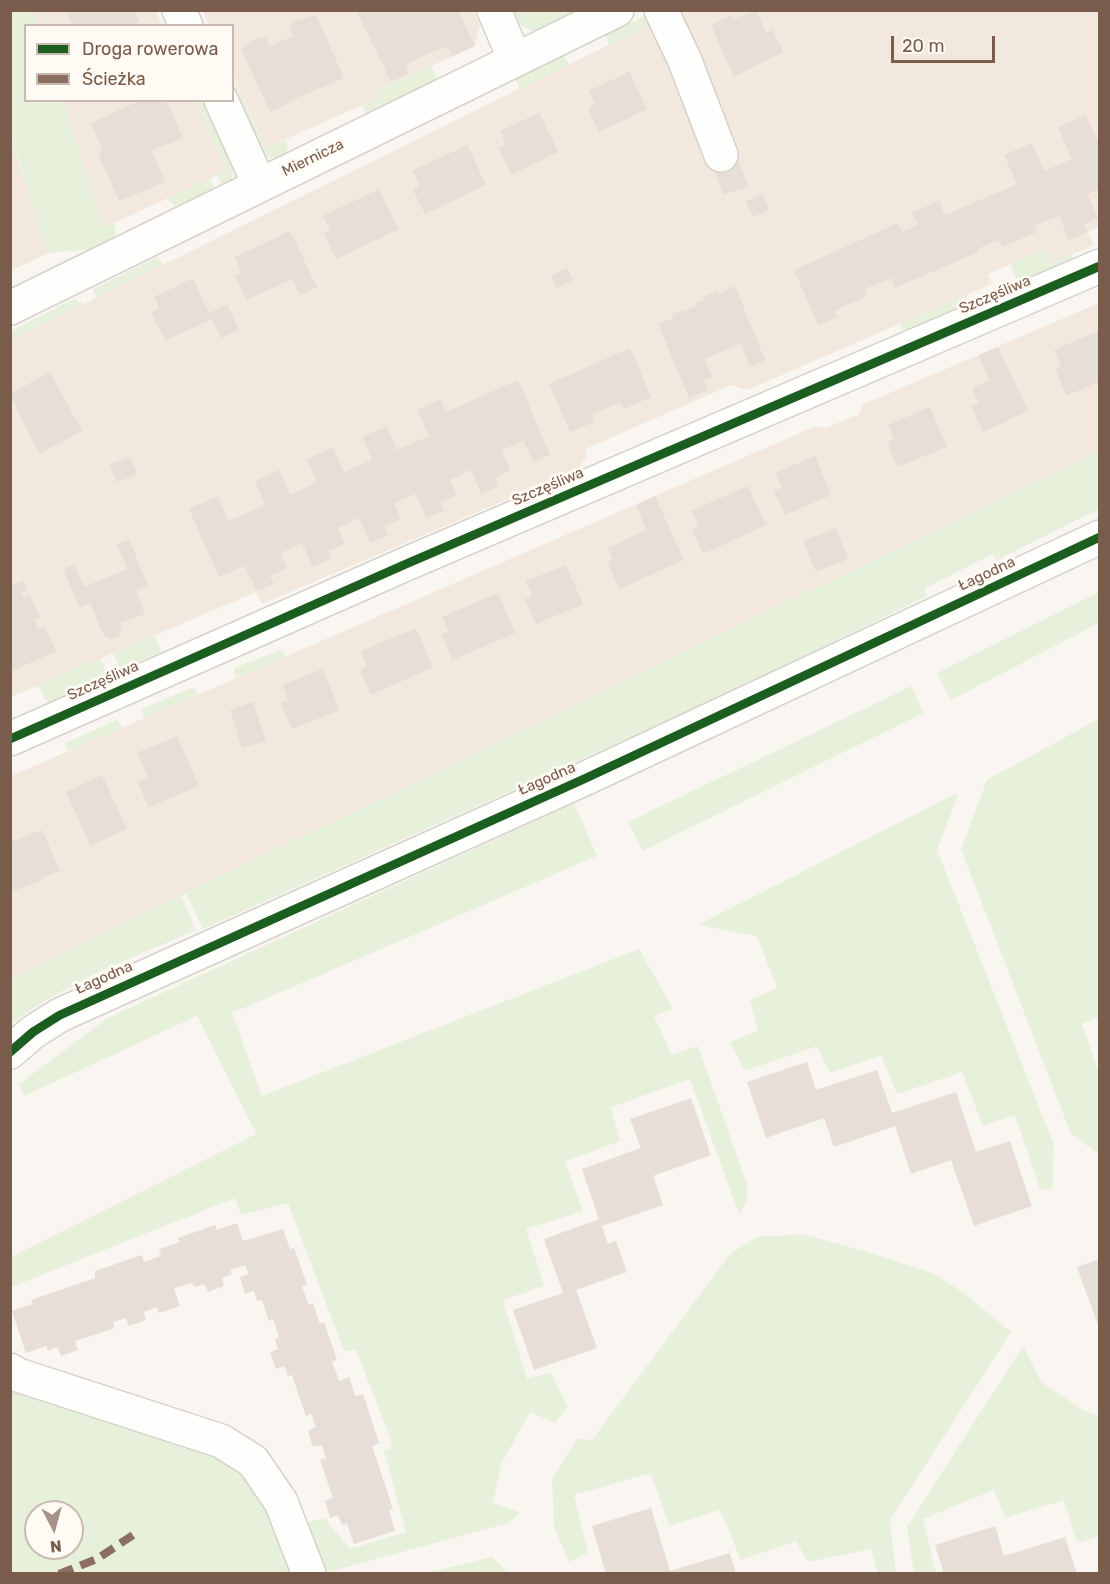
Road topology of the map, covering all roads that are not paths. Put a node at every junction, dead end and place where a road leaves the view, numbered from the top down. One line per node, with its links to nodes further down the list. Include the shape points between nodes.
1 (179, 10): 5 (street)
2 (494, 10): 6 (street)
3 (617, 10): 6 (street, Miernicza)
4 (661, 10): 8 (street)
5 (185, 24)
6 (515, 60): 9 (street, Miernicza)
7 (221, 102): 9 (street)
8 (721, 155)
9 (259, 184): 11 (street, Miernicza)
10 (1100, 266): 13 (street, Szczęśliwa)
11 (10, 308)
12 (1100, 537): 14 (street, Łagodna, via 584,779 60,1015)
13 (10, 739)
14 (10, 1052)
15 (10, 1370): 16 (street, via 221,1442 253,1461 281,1502)
16 (309, 1574)

